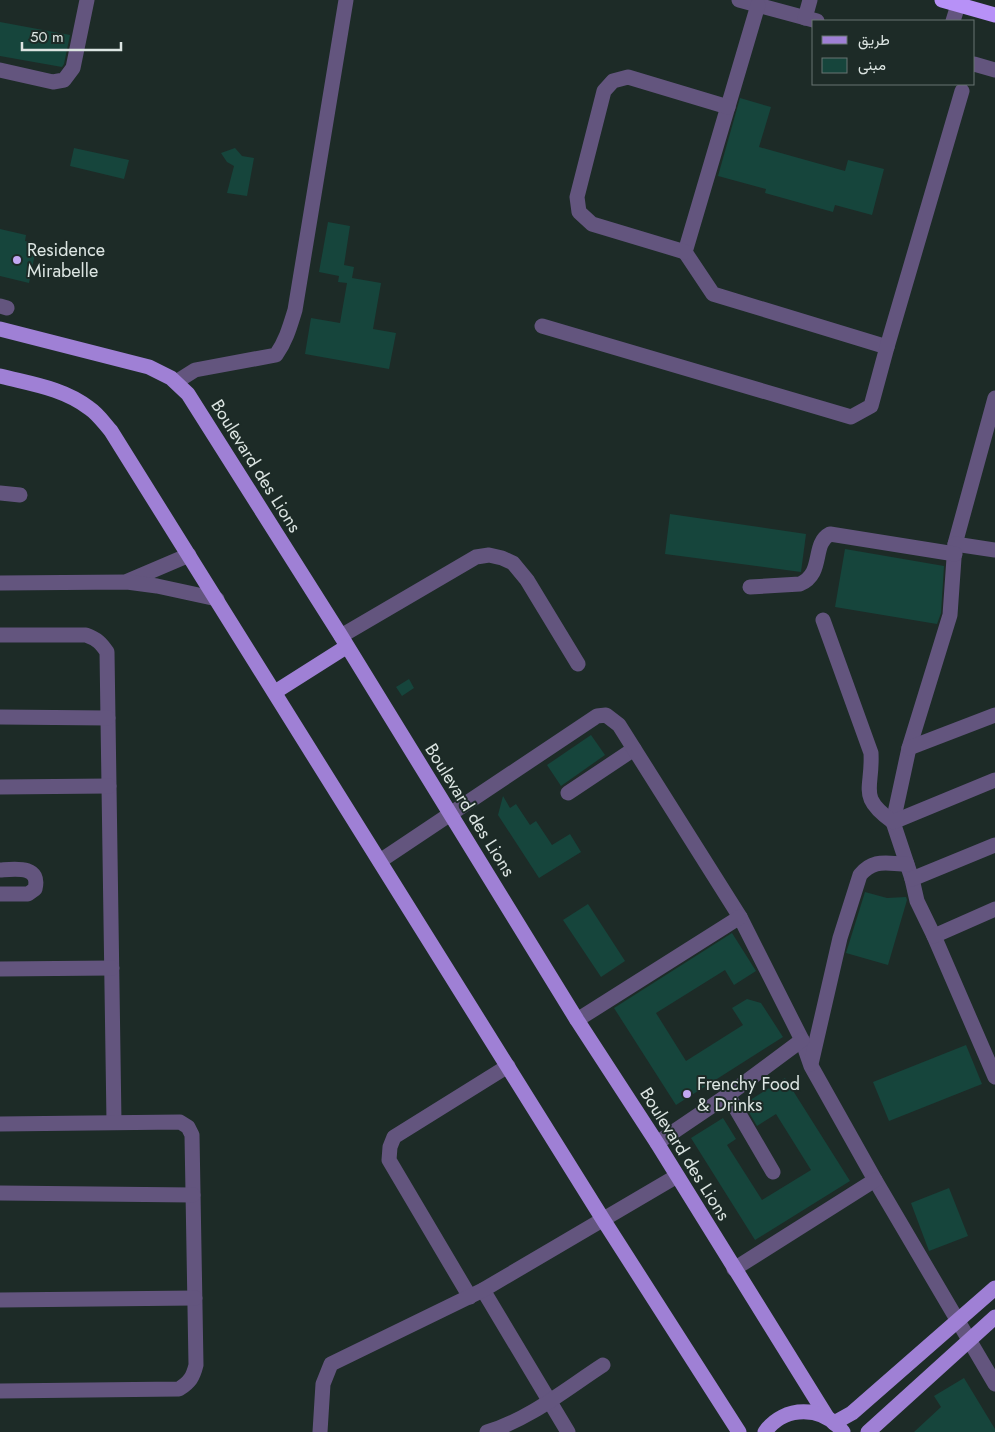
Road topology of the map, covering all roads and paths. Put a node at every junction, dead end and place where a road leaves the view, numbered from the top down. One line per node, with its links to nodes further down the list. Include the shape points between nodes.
1 (87, 0): 12 (street, via 73,68 64,80 53,82)
2 (346, 0): 21 (street, via 295,310 283,344 276,355 195,370)
3 (739, 0): 7 (street)
4 (810, 0): 9 (street)
5 (942, 0): 6 (highway)
6 (958, 4): 8 (highway); 10 (street)
7 (758, 5): 9 (street); 15 (street)
8 (995, 15)
9 (811, 20)
10 (953, 20)
11 (975, 64): 13 (street)
12 (0, 70)
13 (995, 70)
14 (962, 91): 19 (street)
15 (728, 107): 16 (street); 16 (street, via 628,78 613,81 604,91 576,197 579,212 592,224)
16 (685, 252): 19 (street, via 713,294)
17 (542, 326): 19 (street, via 851,417 871,406)
18 (0, 329): 21 (main road, Boulevard des Lions, via 149,367)
19 (887, 347)
20 (0, 376): 27 (main road, via 58,391 91,408 111,431)
21 (176, 382): 34 (main road, Boulevard des Lions, via 188,394)
22 (995, 398): 25 (street)
23 (0, 493): 24 (street)
24 (20, 494)
25 (955, 549): 26 (street); 30 (street, via 830,534 822,542 813,574 807,581); 40 (street, via 950,615)
26 (995, 550)
27 (189, 554): 28 (street); 31 (main road)
28 (127, 582): 29 (street); 31 (street)
29 (0, 583)
30 (750, 587)
31 (217, 600): 36 (main road)
32 (823, 620): 47 (street, via 871,753 868,792 871,802)
33 (0, 635): 39 (street, via 86,635 95,638 107,652)
34 (343, 641): 35 (street, via 476,557 489,555 513,563 527,580); 36 (main road); 46 (main road, Boulevard des Lions)
35 (578, 664)
36 (275, 692): 49 (main road)
37 (995, 714): 40 (street)
38 (0, 717): 39 (street)
39 (108, 718): 43 (street)
40 (909, 748): 47 (street)
41 (634, 749): 45 (street); 46 (street, via 619,725 606,715 597,716); 55 (street)
42 (995, 780): 47 (street)
43 (109, 786): 44 (street); 57 (street)
44 (0, 787)
45 (568, 792)
46 (451, 814): 49 (street); 59 (main road, Boulevard des Lions)
47 (893, 822): 50 (street)
48 (995, 845): 52 (street)
49 (380, 861): 61 (main road)
50 (907, 864): 52 (street); 62 (street, via 873,864 860,875 840,938)
51 (0, 870): 53 (street, via 26,869 35,876 36,884 28,894)
52 (912, 879): 56 (street, via 917,901)
53 (0, 894)
54 (995, 909): 56 (street)
55 (740, 917): 59 (street); 60 (street)
56 (934, 936): 63 (street)
57 (112, 968): 58 (street); 65 (street)
58 (0, 969)
59 (578, 1020): 67 (main road, Boulevard des Lions)
60 (802, 1040): 62 (street); 64 (street)
61 (508, 1066): 73 (main road); 76 (street, via 394,1137 390,1147 389,1160)
62 (811, 1066): 70 (street)
63 (995, 1077)
64 (728, 1095): 67 (street); 68 (street)
65 (114, 1122): 66 (street); 72 (street, via 180,1122 188,1127 192,1135)
66 (0, 1124)
67 (657, 1143): 69 (main road, Boulevard des Lions)
68 (773, 1172)
69 (677, 1176): 73 (street); 74 (main road, Boulevard des Lions)
70 (875, 1180): 74 (street); 79 (street)
71 (0, 1193): 72 (street)
72 (193, 1195): 77 (street)
73 (604, 1220): 76 (street); 90 (main road)
74 (734, 1269): 86 (main road, Boulevard des Lions)
75 (995, 1288): 79 (main road)
76 (476, 1294): 85 (street); 87 (street, via 331,1364 323,1384)
77 (195, 1298): 78 (street); 84 (street, via 196,1365 188,1383 179,1388)
78 (0, 1300)
79 (957, 1320): 81 (street); 86 (main road, via 852,1414)
80 (993, 1321): 81 (main road)
81 (969, 1340): 83 (street); 92 (main road)
82 (602, 1365): 85 (street)
83 (995, 1384)
84 (0, 1391)
85 (549, 1400): 88 (street, via 507,1426); 89 (street)
86 (835, 1424): 91 (main road, via 810,1411 792,1412 775,1421)
87 (320, 1432)
88 (487, 1432)
89 (568, 1432)
90 (738, 1432)
91 (765, 1432)
92 (868, 1432)

